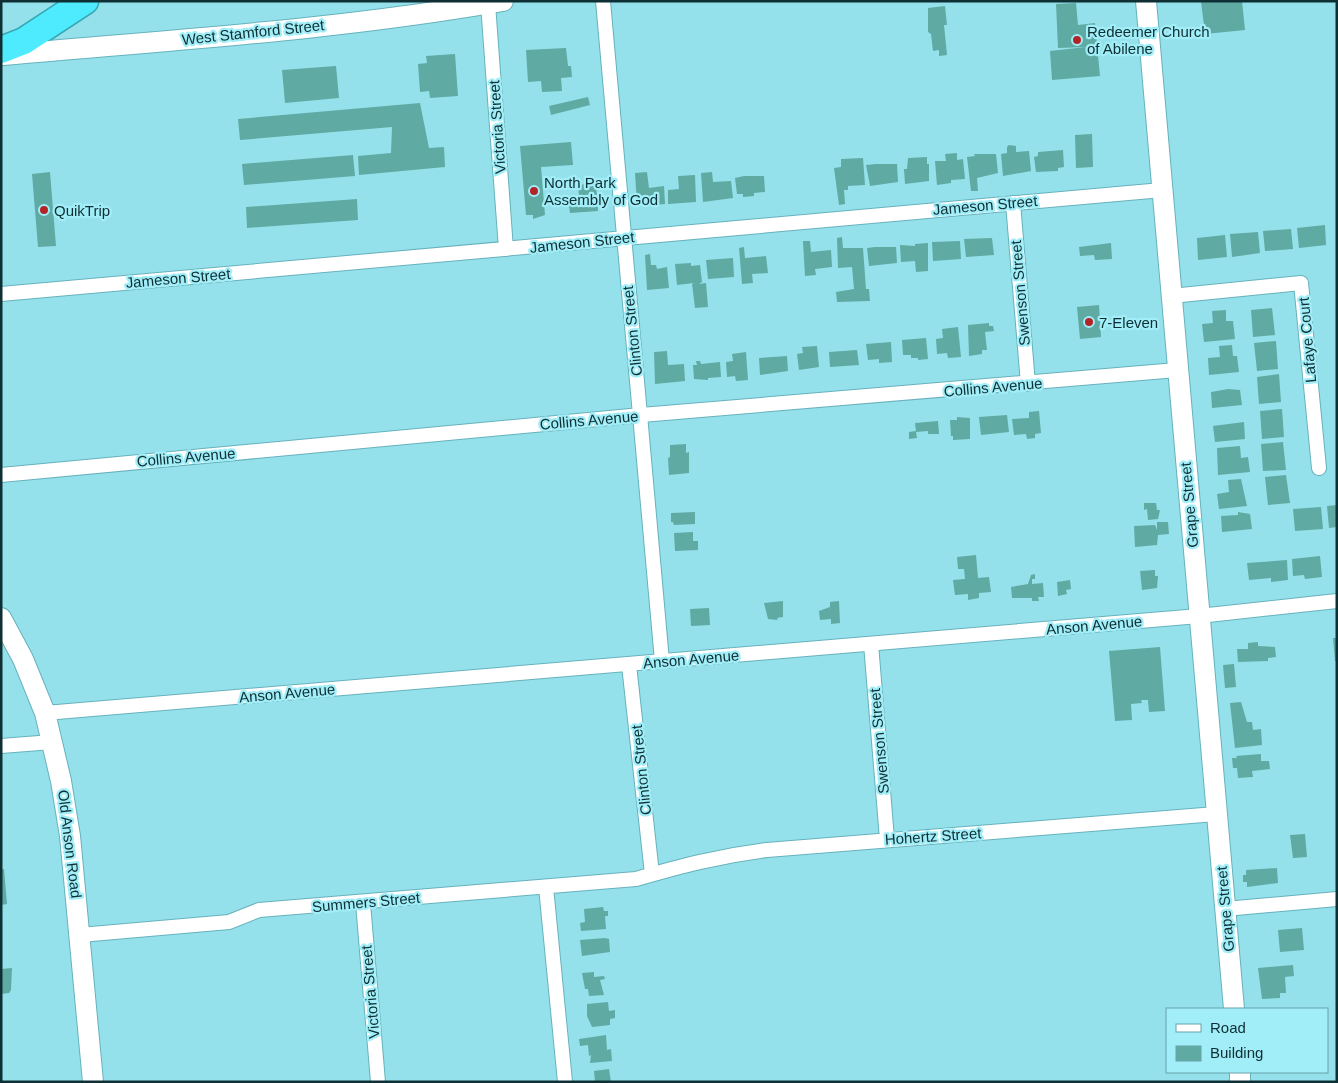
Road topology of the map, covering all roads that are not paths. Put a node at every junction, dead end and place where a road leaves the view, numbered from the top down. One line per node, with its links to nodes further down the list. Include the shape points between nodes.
1 (86, 1): 5 (highway, via 24,41)
2 (603, 1): 9 (street, Clinton Street)
3 (1146, 1): 7 (street, Grape Street)
4 (496, 3): 6 (street, West Stamford Street, via 334,24); 10 (street, Victoria Street)
5 (1, 50)
6 (1, 56)
7 (1162, 190): 8 (street, Jameson Street); 12 (street, Grape Street)
8 (1013, 203): 9 (street, Jameson Street); 14 (street, Swenson Street)
9 (623, 237): 10 (street, Jameson Street); 15 (street, Clinton Street)
10 (506, 249): 11 (street, Jameson Street)
11 (1, 294)
12 (1171, 296): 13 (street, Grape Street); 16 (street, Lafaye Court, via 1301,283)
13 (1178, 370): 14 (street, Collins Avenue); 19 (street, Grape Street)
14 (1028, 384): 15 (street, Collins Avenue)
15 (640, 415): 17 (street, Collins Avenue); 22 (street, Clinton Street)
16 (1319, 468)
17 (1, 475)
18 (1337, 601): 19 (street, Anson Avenue)
19 (1198, 616): 21 (street, Anson Avenue); 27 (street, Grape Street)
20 (1, 618): 24 (street, Old Anson Road, via 23,659)
21 (871, 644): 22 (street, Anson Avenue); 28 (street, Swenson Street)
22 (662, 661): 23 (street, Anson Avenue)
23 (629, 665): 24 (street, Anson Avenue); 29 (street, Clinton Street)
24 (45, 714): 25 (street, Old Anson Road)
25 (52, 742): 26 (street); 34 (street, Old Anson Road, via 70,836)
26 (1, 746)
27 (1216, 814): 28 (street, Hohertz Street); 33 (street, Grape Street)
28 (887, 839): 29 (street, Hohertz Street, via 720,856)
29 (652, 874): 30 (street, Summers Street, via 636,879)
30 (546, 887): 32 (street, Summers Street); 38 (street)
31 (1337, 899): 33 (street)
32 (363, 903): 34 (street, Summers Street, via 259,910 229,922); 37 (street, Victoria Street)
33 (1225, 909): 35 (street, Grape Street)
34 (80, 935): 36 (street, Old Anson Road)
35 (1234, 1008)
36 (93, 1082)
37 (378, 1082)
38 (565, 1082)

